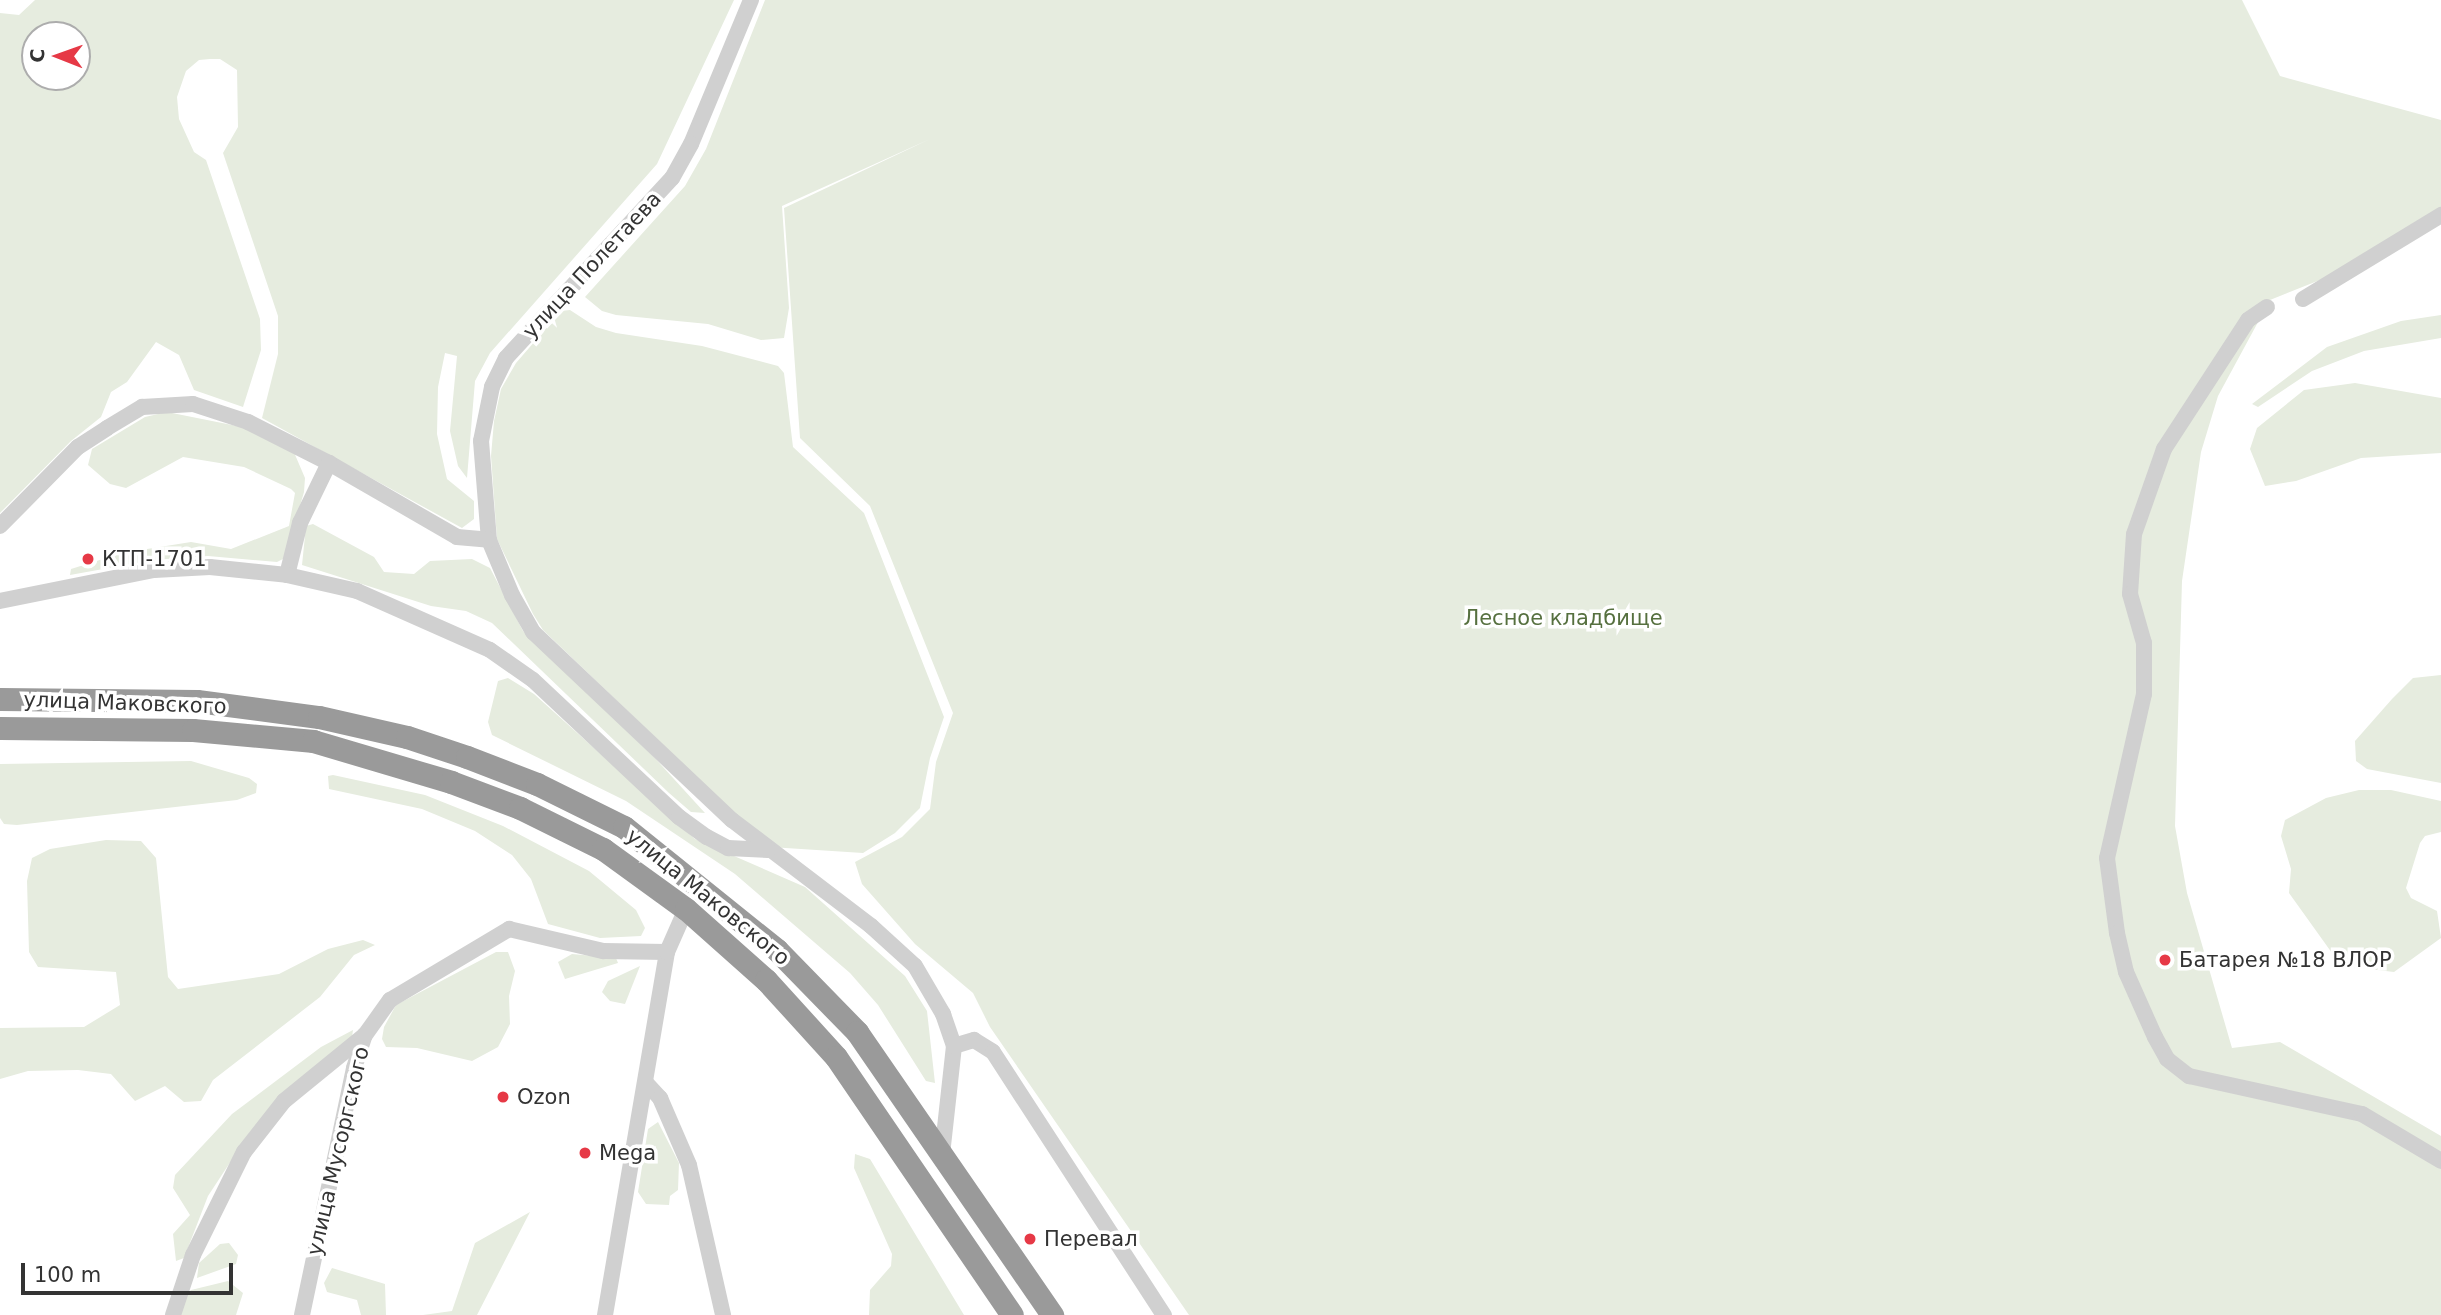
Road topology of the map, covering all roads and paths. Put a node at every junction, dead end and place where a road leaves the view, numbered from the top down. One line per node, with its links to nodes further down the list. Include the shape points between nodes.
1 (751, 0): 7 (street, улица Полетаева, via 691,144 672,178 506,358 492,387 481,441)
2 (2441, 215): 3 (street)
3 (2303, 299)
4 (2267, 307): 19 (street, via 2248,320 2164,449 2134,534 2130,594 2144,643 2144,694 2107,858 2117,933 2126,972 2155,1037 2167,1059 2189,1076 2362,1114)
5 (329, 463): 6 (street, via 248,422 193,404 142,407 78,447); 7 (street, via 457,537); 8 (street, via 300,523)
6 (0, 526)
7 (489, 540): 12 (street, улица Полетаева, via 533,632)
8 (287, 575): 9 (street, via 210,567 154,570); 12 (street, via 378,598 491,650 533,680 688,824 728,848)
9 (0, 601)
10 (0, 699): 18 (highway, улица Маковского, via 197,701 319,717 407,737 537,784 624,827 778,950 857,1032)
11 (0, 728): 13 (highway, улица Маковского, via 250,733 313,741 390,761 520,808 603,849)
12 (768, 850): 16 (street, улица Полетаева, via 871,926 915,966 943,1014)
13 (686, 909): 14 (street); 24 (highway, улица Маковского, via 766,980 836,1057)
14 (667, 952): 15 (street, улица Мусоргского, via 603,951 509,929 390,1000); 17 (street)
15 (365, 1035): 20 (street, via 284,1101 244,1152 193,1255); 21 (street, улица Мусоргского, via 329,1177)
16 (954, 1046): 18 (street); 26 (street, via 974,1040 993,1052)
17 (646, 1083): 22 (street); 23 (street, via 660,1098 689,1165)
18 (942, 1155): 25 (highway, улица Маковского)
19 (2441, 1161)
20 (173, 1315)
21 (302, 1315)
22 (605, 1315)
23 (723, 1315)
24 (1012, 1315)
25 (1052, 1315)
26 (1164, 1315)

